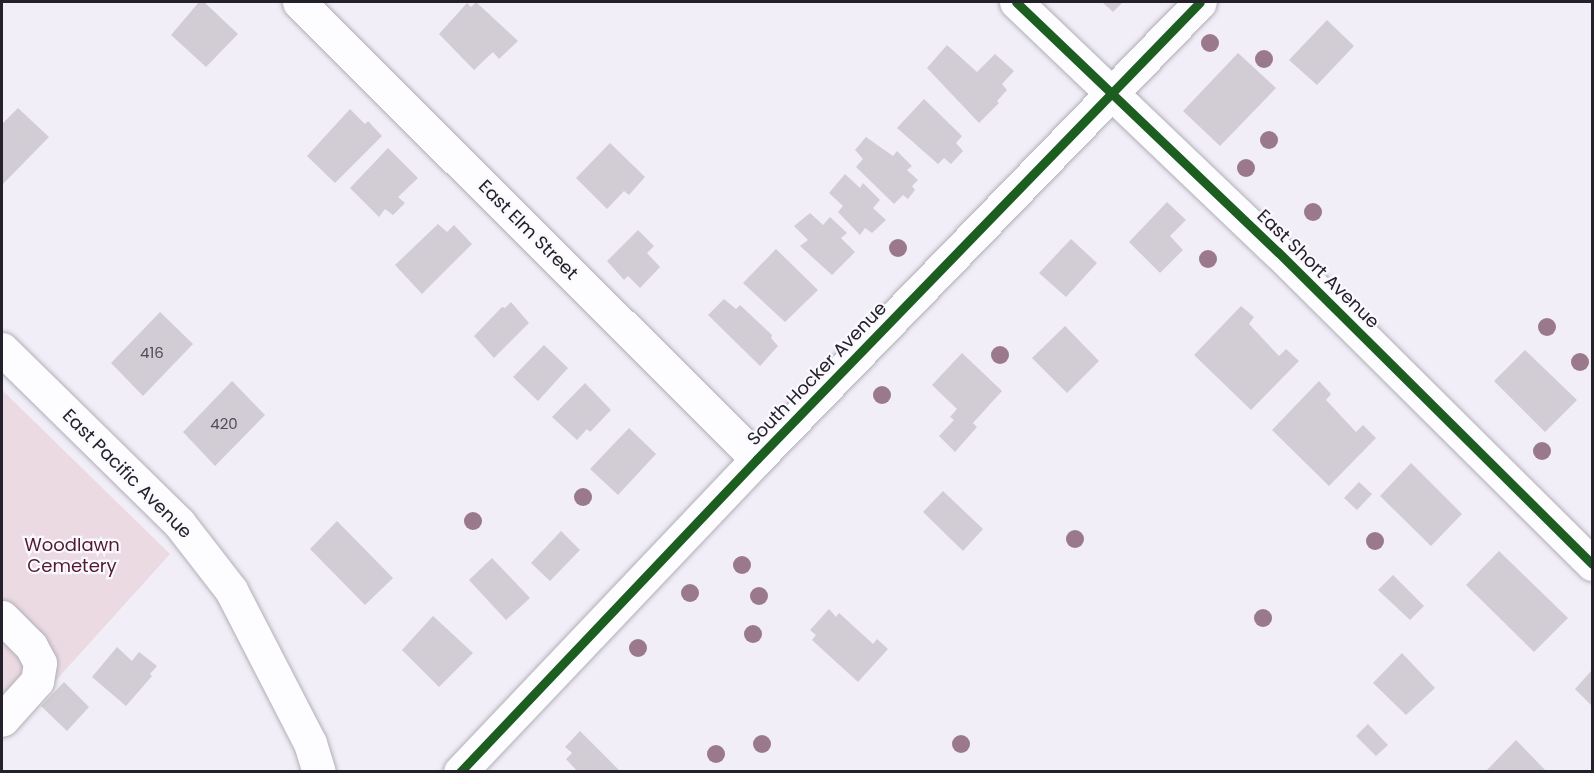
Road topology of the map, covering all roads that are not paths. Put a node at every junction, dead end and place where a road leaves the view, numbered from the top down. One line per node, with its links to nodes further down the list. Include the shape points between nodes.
1 (299, 2): 6 (street, East Elm Street)
2 (1016, 2): 4 (street, East Short Avenue)
3 (1200, 2): 4 (street, South Hocker Avenue)
4 (1111, 93): 6 (street, South Hocker Avenue); 7 (street, East Short Avenue)
5 (2, 349): 10 (street, East Pacific Avenue, via 179,523 231,590 310,742)
6 (757, 459): 11 (street, South Hocker Avenue)
7 (1593, 564)
8 (2, 617): 9 (street, via 31,646 40,663 37,681)
9 (4, 717)
10 (319, 771)
11 (460, 771)

